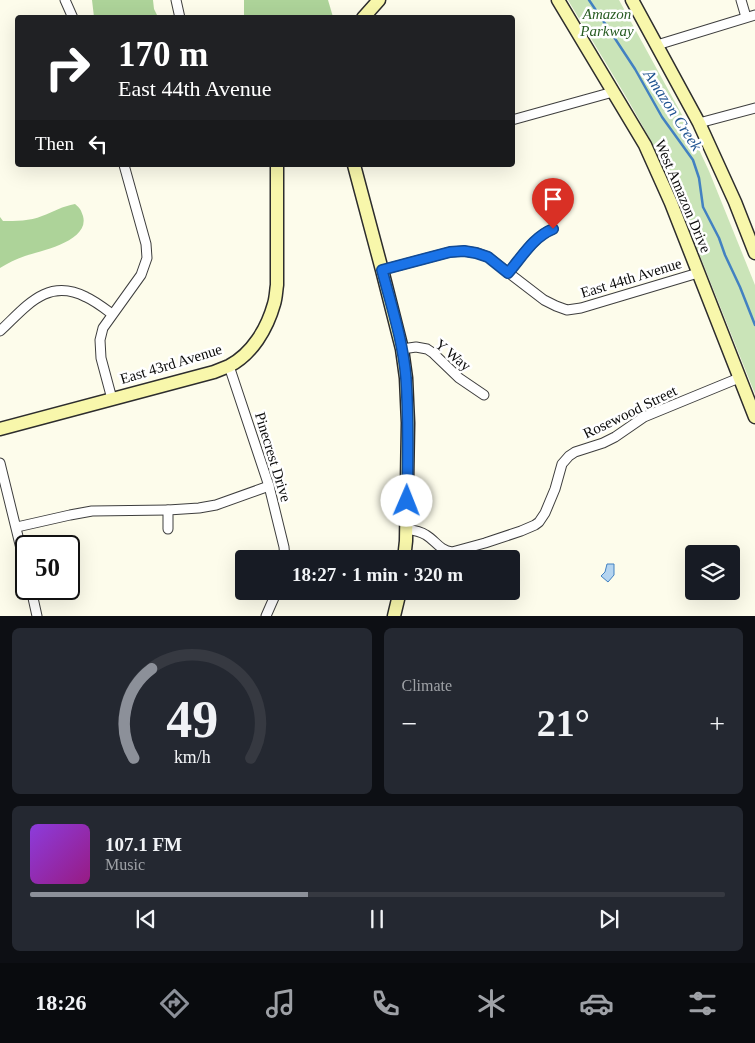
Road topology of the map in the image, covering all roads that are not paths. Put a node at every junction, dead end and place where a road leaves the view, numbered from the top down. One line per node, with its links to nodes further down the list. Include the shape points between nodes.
1 (66, 0): 7 (street)
2 (176, 0): 8 (street)
3 (379, 0): 9 (street)
4 (558, 0): 12 (street, West Amazon Drive)
5 (632, 0): 11 (street)
6 (741, 0): 10 (street)
7 (72, 15)
8 (179, 15)
9 (366, 15)
10 (751, 16): 11 (street)
11 (657, 45): 15 (street)
12 (613, 92): 14 (street); 23 (street, West Amazon Drive, via 645,145)
13 (755, 108): 15 (street)
14 (515, 119)
15 (699, 123): 20 (street)
16 (125, 167): 24 (street, via 147,258 141,275)
17 (277, 167): 27 (street, East 43rd Avenue, via 275,302 259,339)
18 (355, 167): 21 (street)
19 (553, 229): 22 (street, via 537,238)
20 (755, 253)
21 (382, 270): 22 (street, East 44th Avenue, via 464,251 488,257); 26 (street)
22 (508, 273): 23 (street, East 44th Avenue, via 544,300 567,310)
23 (698, 273): 28 (street, West Amazon Drive)
24 (112, 314): 25 (street, via 77,293 53,291 34,300); 30 (street, via 100,340 101,358)
25 (0, 331)
26 (402, 349): 29 (street, Y Way, via 427,349); 37 (street, via 408,423)
27 (229, 366): 30 (street, East 43rd Avenue); 34 (street, Pinecrest Drive)
28 (739, 378): 31 (street, West Amazon Drive); 37 (street, Rosewood Street, via 644,417 610,440 569,456 562,464 543,518 529,528 452,552 442,549 425,534)
29 (484, 395)
30 (112, 399): 32 (street, East 43rd Avenue)
31 (755, 418)
32 (0, 429)
33 (0, 463): 36 (street)
34 (269, 486): 35 (street, via 216,504); 40 (street, Pinecrest Drive)
35 (168, 510): 36 (street, via 92,511); 38 (street)
36 (17, 527): 39 (street)
37 (406, 529): 41 (street)
38 (168, 530)
39 (19, 535)
40 (284, 550)
41 (405, 550)
42 (33, 600): 45 (street)
43 (273, 600): 46 (street)
44 (398, 600): 47 (street)
45 (37, 616)
46 (266, 616)
47 (394, 616)

